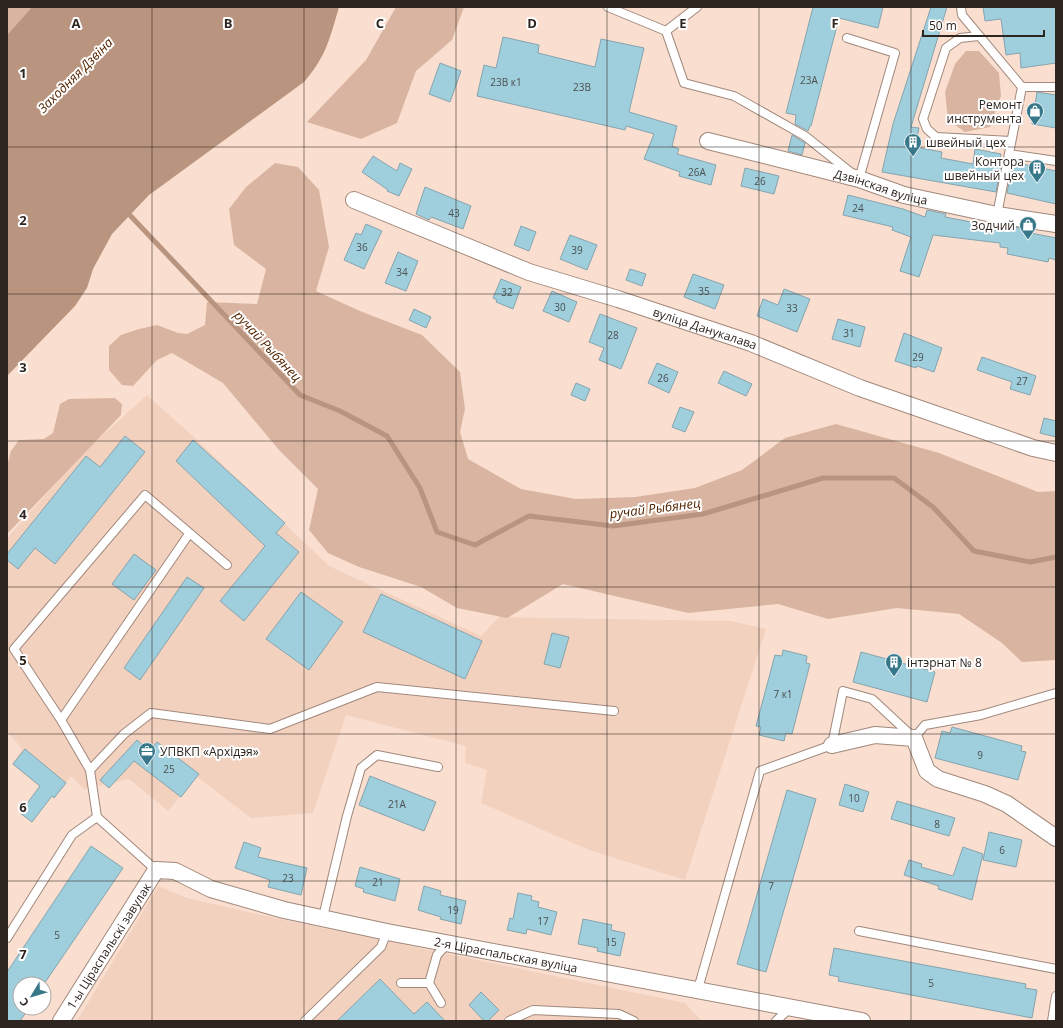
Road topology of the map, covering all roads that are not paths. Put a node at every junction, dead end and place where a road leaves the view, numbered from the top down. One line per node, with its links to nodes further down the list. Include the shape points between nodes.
1 (608, 7): 4 (lane)
2 (697, 7): 4 (lane)
3 (961, 7): 5 (lane, via 962,15)
4 (666, 31): 13 (lane, via 684,83 734,96 805,136)
5 (979, 36): 7 (lane); 10 (lane, via 960,38 946,48 923,119 927,129 936,137)
6 (847, 38): 13 (lane, via 895,53)
7 (1022, 86): 8 (lane); 10 (lane)
8 (1056, 87)
9 (708, 141): 13 (street, Дзвінская вуліца)
10 (1011, 141): 11 (lane)
11 (1009, 154): 12 (lane); 15 (lane)
12 (1056, 160)
13 (859, 178): 15 (street, Дзвінская вуліца, via 904,195)
14 (354, 200): 17 (street, вуліца Данукалава, via 529,272 751,343 860,388 1033,448)
15 (997, 215): 16 (street, Дзвінская вуліца)
16 (1056, 224)
17 (1056, 453)
18 (190, 534): 19 (lane); 22 (lane); 22 (lane, via 145,495 14,650)
19 (227, 565)
20 (1056, 693): 23 (lane, via 981,715 925,726)
21 (614, 711): 26 (lane, via 377,687 270,729 151,713 124,734)
22 (61, 720): 26 (lane)
23 (914, 738): 24 (street, via 875,735); 24 (lane, via 872,699 843,692); 28 (street, via 927,771 938,779 1007,804)
24 (832, 745): 38 (lane, via 760,771)
25 (438, 767): 30 (lane, via 377,755 361,768)
26 (90, 770): 27 (lane)
27 (97, 817): 29 (lane); 33 (lane, via 72,835)
28 (1055, 839)
29 (156, 870): 30 (street, 2-я Ціраспальская вуліца, via 175,871 211,889 284,910); 42 (street, 1-ы Ціраспальскі завулак)
30 (323, 917): 32 (street, 2-я Ціраспальская вуліца)
31 (859, 931): 35 (lane)
32 (387, 932): 34 (street, 2-я Ціраспальская вуліца); 43 (lane, via 381,947)
33 (7, 938)
34 (448, 943): 36 (lane, via 436,955); 38 (street, 2-я Ціраспальская вуліца)
35 (1056, 969)
36 (429, 982): 37 (lane); 40 (lane)
37 (401, 983)
38 (698, 989): 41 (street, 2-я Ціраспальская вуліца)
39 (1056, 996): 48 (lane)
40 (441, 1003)
41 (791, 1007): 46 (lane); 47 (street, 2-я Ціраспальская вуліца)
42 (61, 1021)
43 (305, 1021)
44 (509, 1021): 45 (lane, via 533,1010 619,1014)
45 (634, 1021)
46 (776, 1021)
47 (862, 1021)
48 (1052, 1021)

